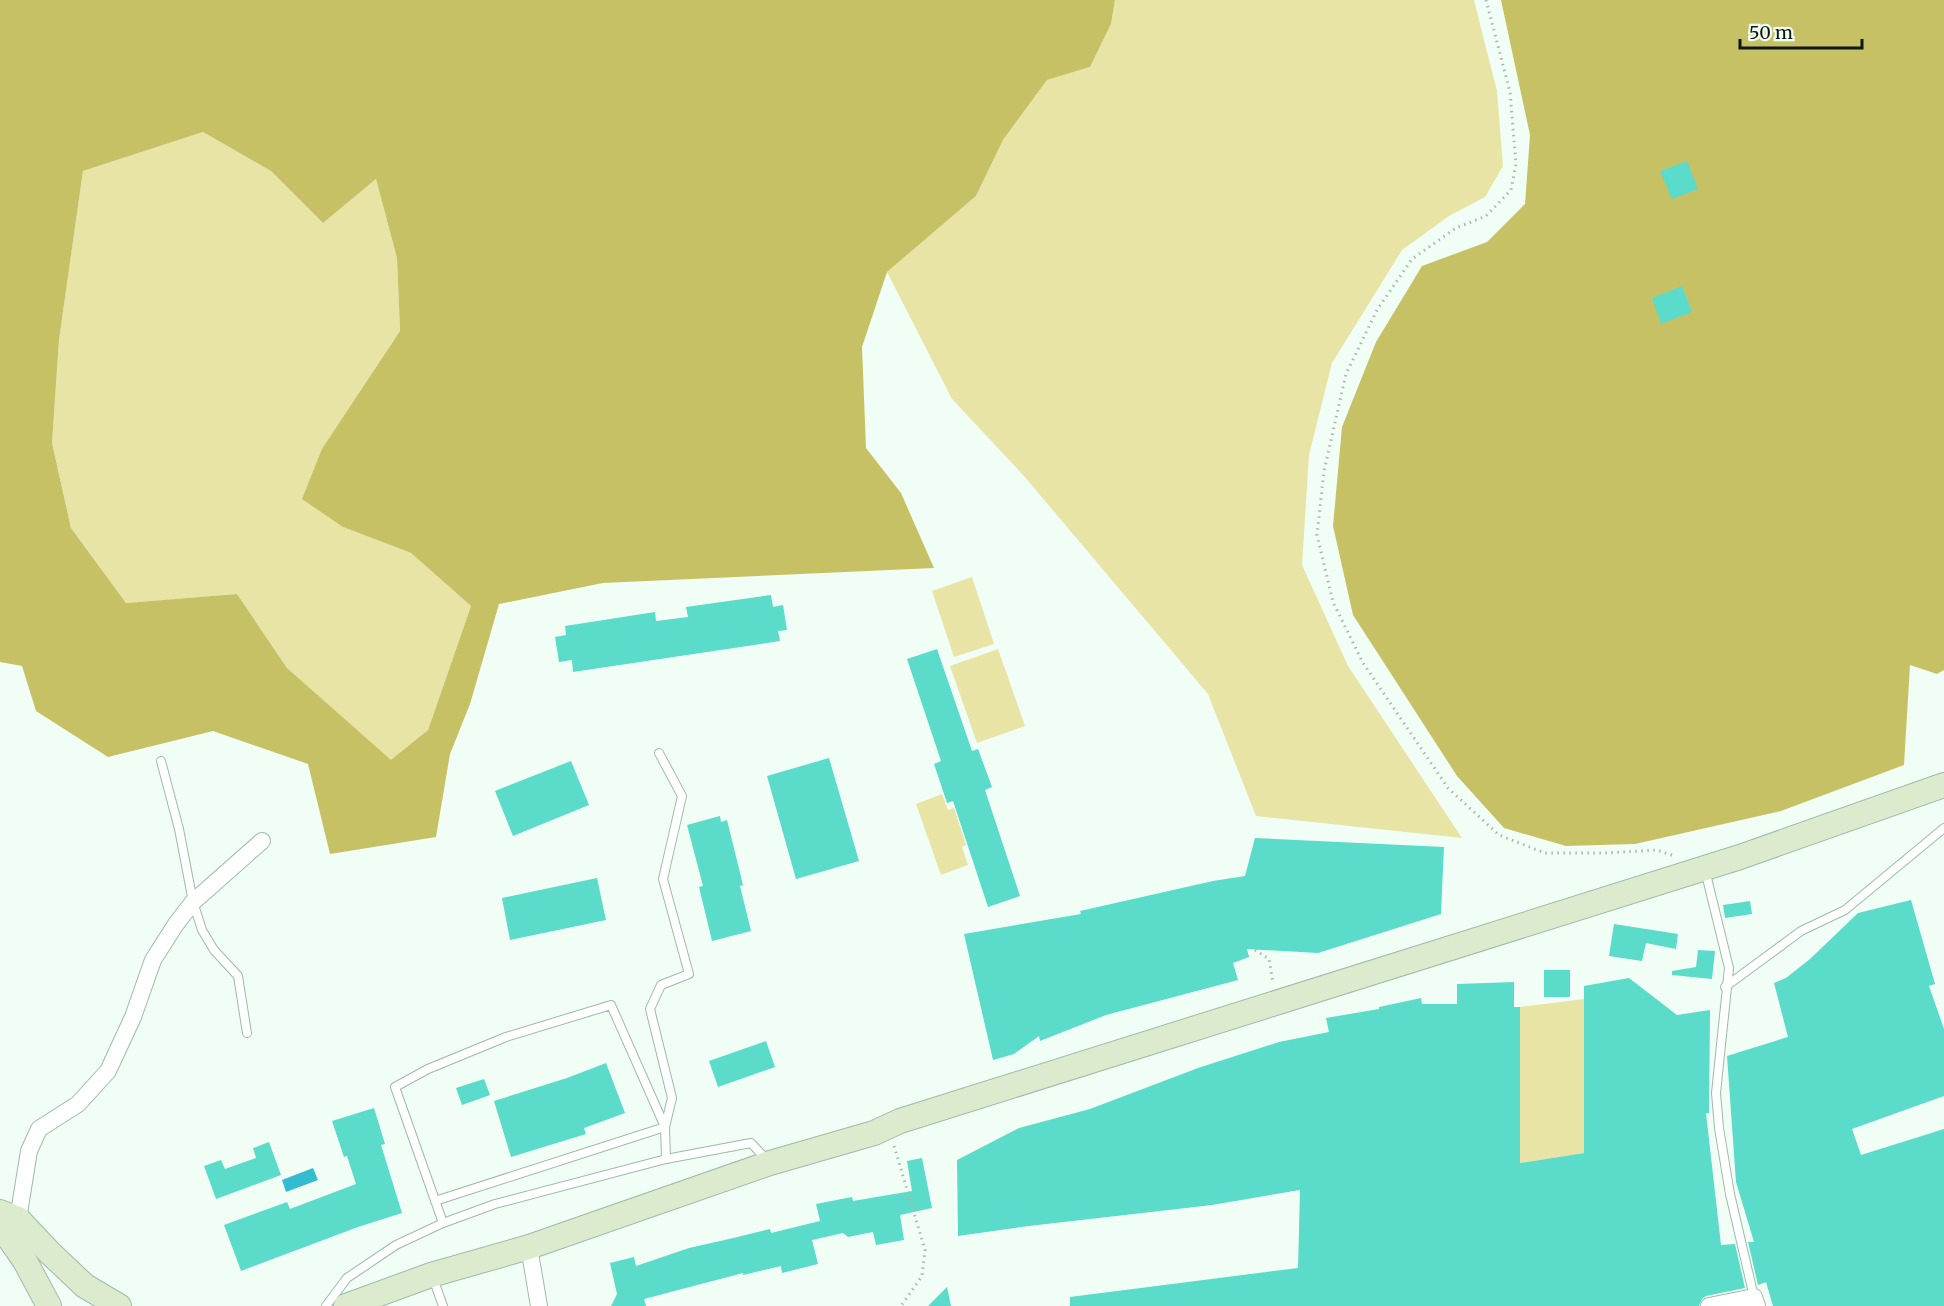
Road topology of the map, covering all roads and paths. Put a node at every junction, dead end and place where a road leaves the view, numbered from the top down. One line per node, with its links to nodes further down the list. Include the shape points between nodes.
1 (1486, 0): 7 (path, via 1510,92 1516,164 1511,190 1486,216 1455,228 1412,259 1377,310 1346,374 1324,471 1317,535 1333,602 1363,663 1448,788 1498,835 1545,853 1657,850)
2 (659, 753): 14 (lane, via 682,796 663,879 689,974 661,985 650,1009 672,1098)
3 (161, 761): 9 (lane)
4 (1944, 786): 8 (main road)
5 (1944, 828): 11 (lane, via 1845,910 1802,931)
6 (262, 841): 9 (street)
7 (1676, 857)
8 (1704, 867): 11 (lane, via 1729,968); 12 (main road)
9 (193, 902): 13 (lane, via 214,950 238,976); 19 (street, via 153,960 108,1071 78,1104 39,1129)
10 (1255, 950): 12 (path, via 1269,959)
11 (1725, 987): 23 (lane, via 1716,1093 1730,1194)
12 (1277, 1002): 15 (main road)
13 (247, 1033)
14 (665, 1126): 16 (lane); 18 (lane); 18 (lane, via 611,1005 506,1037 394,1087)
15 (887, 1127): 17 (main road); 30 (path, via 925,1250 922,1276)
16 (666, 1159): 17 (lane, via 751,1143); 20 (lane, via 495,1204)
17 (770, 1163): 21 (main road)
18 (435, 1201): 20 (lane)
19 (6, 1219): 24 (main road); 25 (main road, via 85,1286)
20 (443, 1223): 26 (lane, via 396,1245 347,1278)
21 (529, 1247): 22 (main road); 29 (street)
22 (431, 1275): 27 (main road); 28 (lane)
23 (1755, 1301): 31 (street)
24 (50, 1306)
25 (119, 1306)
26 (326, 1306)
27 (346, 1306)
28 (443, 1306)
29 (540, 1306)
30 (901, 1306)
31 (1709, 1306)

